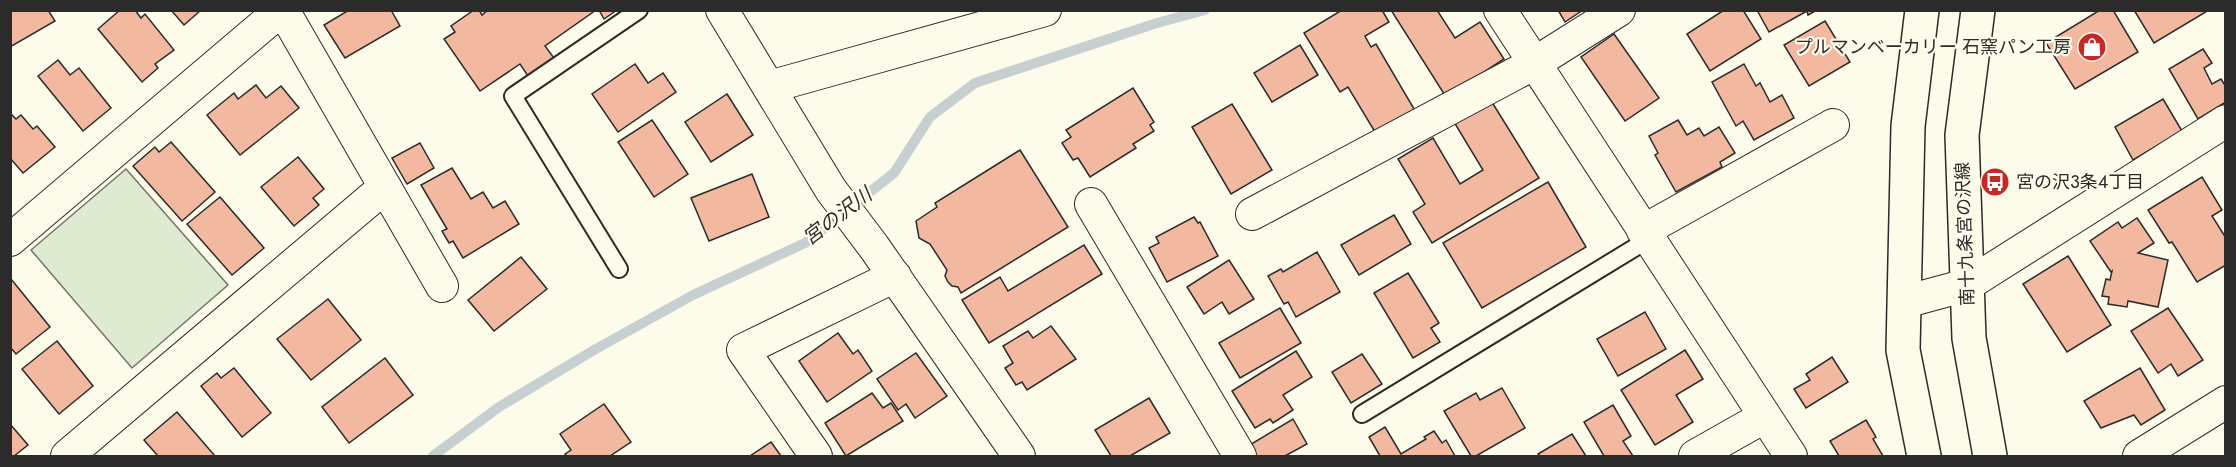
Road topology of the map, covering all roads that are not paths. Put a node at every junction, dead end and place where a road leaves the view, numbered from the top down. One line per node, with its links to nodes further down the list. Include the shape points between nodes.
1 (282, 10): 13 (street); 17 (street)
2 (639, 10): 18 (lane, via 513,96)
3 (722, 10): 10 (street)
4 (1500, 10): 9 (street)
5 (1619, 10): 9 (street)
6 (1922, 10): 22 (main road, via 1908,126)
7 (1978, 10): 20 (main road, 南十九条宮の沢線, via 1962,135)
8 (1029, 13): 10 (street)
9 (1535, 63): 15 (street); 16 (street)
10 (769, 87): 19 (street, via 831,190)
11 (2226, 121): 20 (street)
12 (1833, 124): 16 (street)
13 (385, 187): 21 (street); 26 (street)
14 (1091, 204): 29 (street)
15 (1252, 214)
16 (1646, 235): 24 (lane); 25 (street)
17 (10, 240)
18 (619, 269)
19 (895, 276): 27 (street, via 742,350); 28 (street)
20 (1967, 285): 22 (street); 33 (main road, 南十九条宮の沢線, via 1969,338)
21 (442, 286)
22 (1904, 302): 32 (main road, via 1903,350)
23 (2226, 402): 34 (street)
24 (1362, 414)
25 (1764, 417): 30 (street); 31 (street)
26 (67, 456)
27 (816, 456)
28 (1019, 456)
29 (1240, 456)
30 (1695, 456)
31 (1791, 456)
32 (1924, 456)
33 (1990, 456)
34 (2139, 456)

